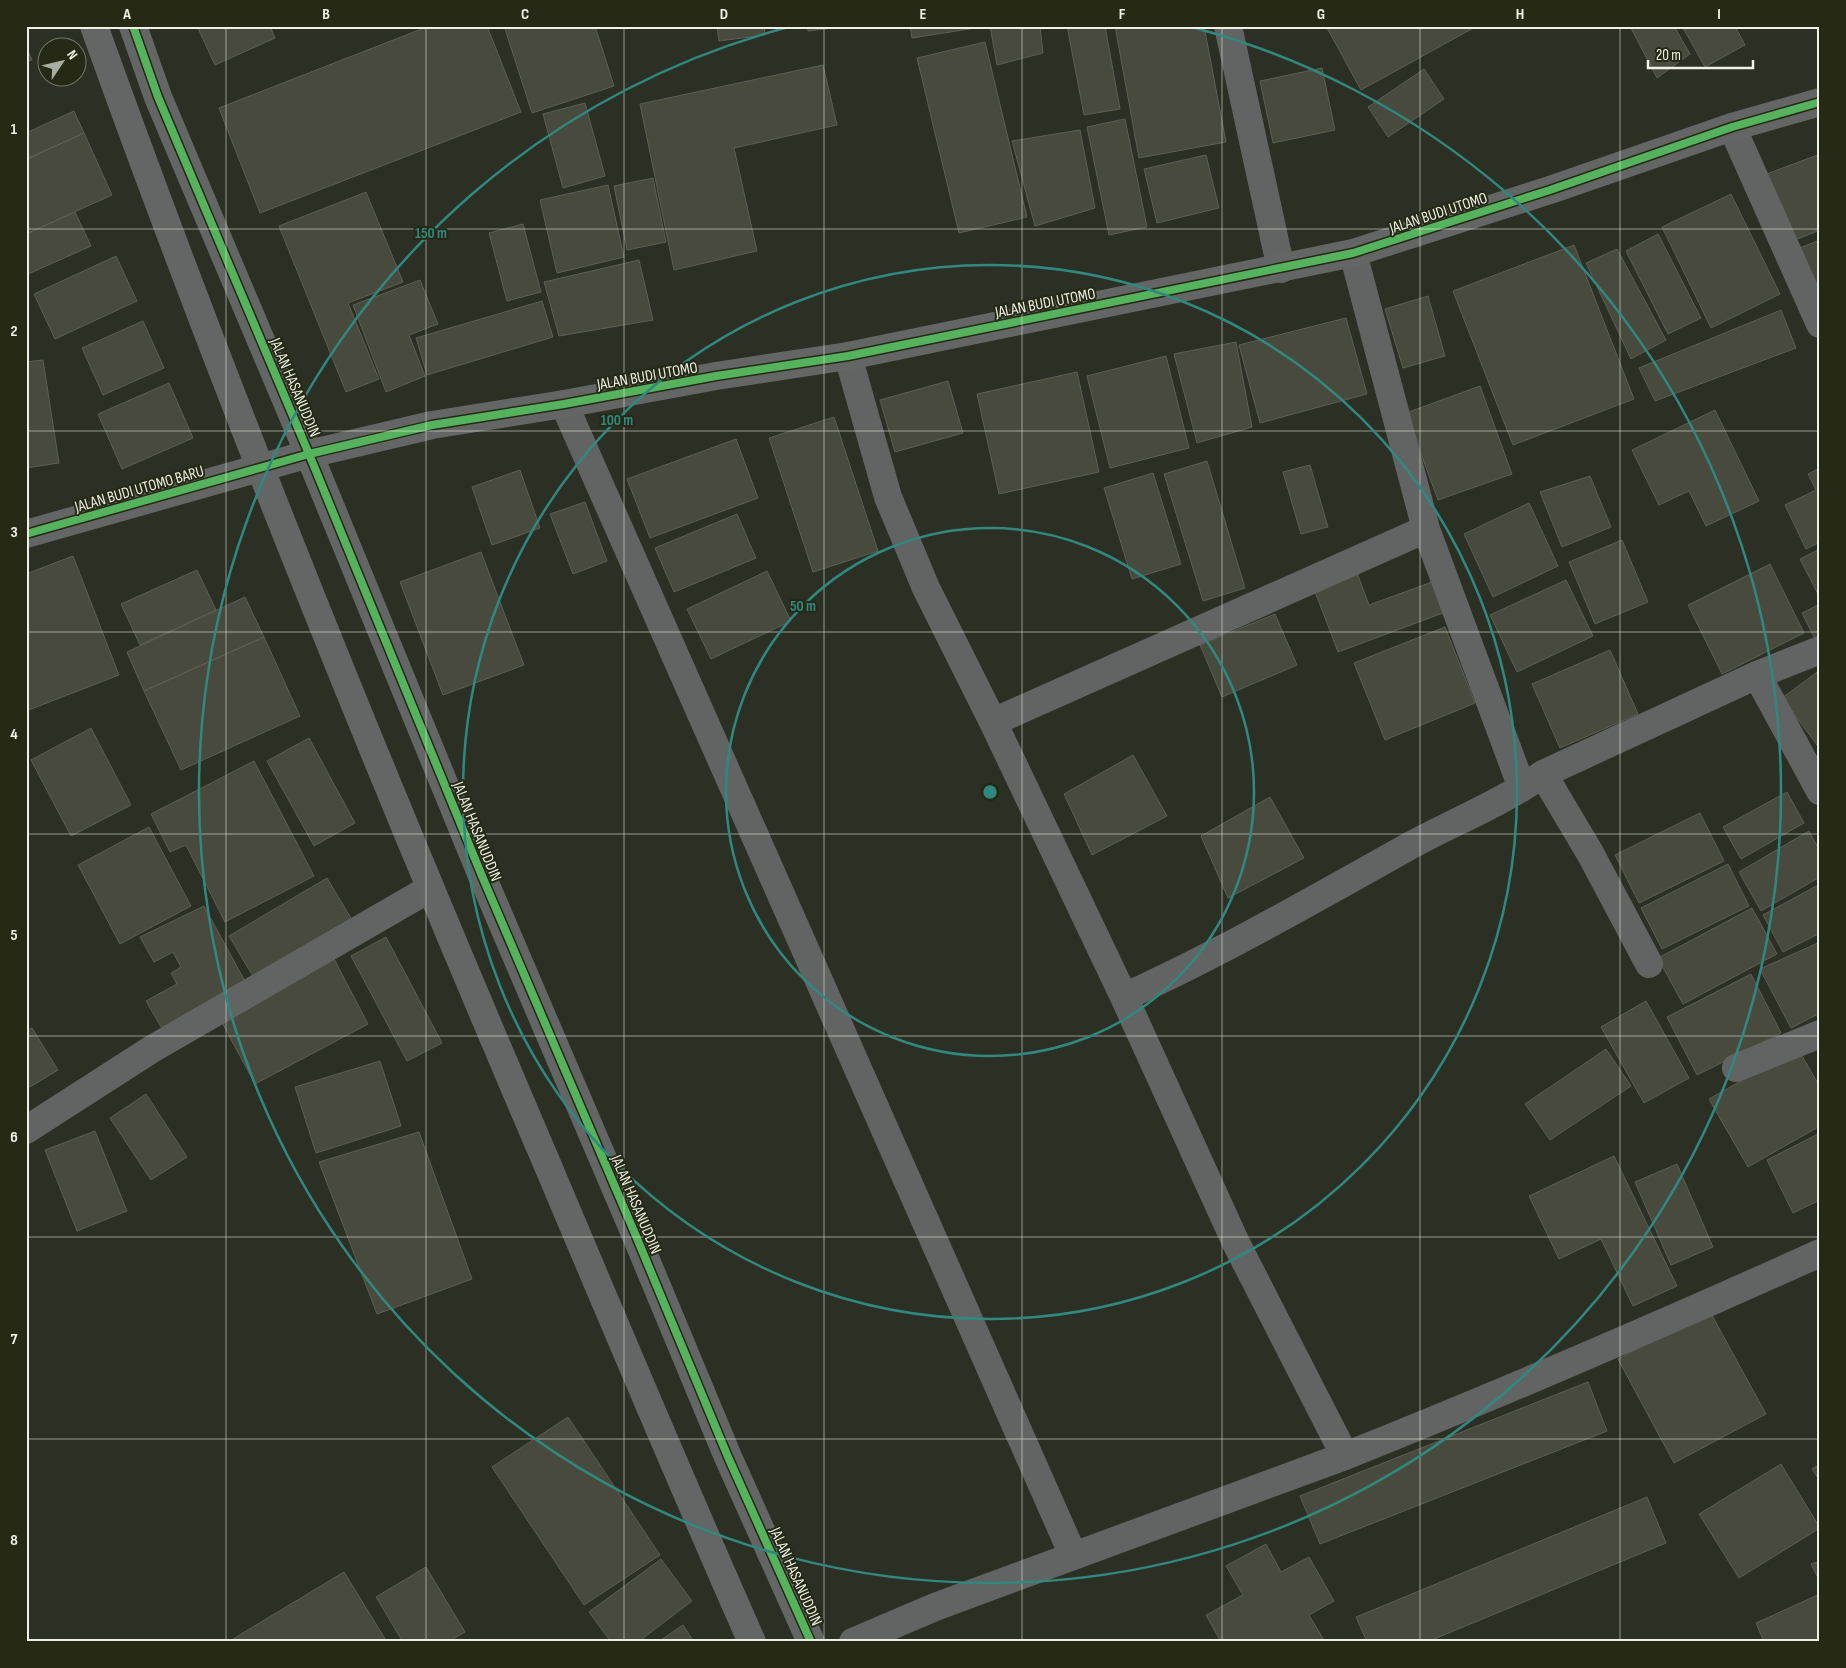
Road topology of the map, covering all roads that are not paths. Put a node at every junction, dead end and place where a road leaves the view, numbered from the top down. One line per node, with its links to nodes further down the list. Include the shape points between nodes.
1 (94, 26): 12 (street)
2 (133, 26): 11 (street, JALAN HASANUDDIN, via 158,97)
3 (1228, 26): 7 (street)
4 (1820, 102): 5 (street, JALAN BUDI UTOMO)
5 (1732, 128): 6 (street, JALAN BUDI UTOMO); 8 (street)
6 (1353, 253): 7 (street, JALAN BUDI UTOMO); 13 (street)
7 (1281, 269): 9 (street, JALAN BUDI UTOMO)
8 (1820, 324)
9 (848, 356): 10 (street, JALAN BUDI UTOMO); 17 (street, via 888,497 926,588)
10 (564, 404): 11 (street, JALAN BUDI UTOMO, via 432,425); 28 (street)
11 (309, 454): 12 (street, JALAN BUDI UTOMO); 30 (street, JALAN HASANUDDIN, via 482,876 728,1457)
12 (260, 468): 14 (street, JALAN BUDI UTOMO BARU); 20 (street)
13 (1426, 530): 17 (street); 18 (street)
14 (26, 534)
15 (1820, 650): 16 (street)
16 (1757, 675): 18 (street); 19 (street)
17 (993, 722): 22 (street)
18 (1532, 781): 21 (street, via 1590,853); 22 (street, via 1181,971)
19 (1820, 791)
20 (429, 889): 25 (street, via 152,1049); 29 (street)
21 (1649, 964)
22 (1124, 997): 27 (street, via 1236,1243)
23 (1820, 1034): 24 (street)
24 (1736, 1068)
25 (26, 1130)
26 (1820, 1252): 27 (street, via 1463,1409)
27 (1345, 1456): 28 (street)
28 (1073, 1555): 31 (street)
29 (752, 1642)
30 (811, 1642)
31 (853, 1642)

